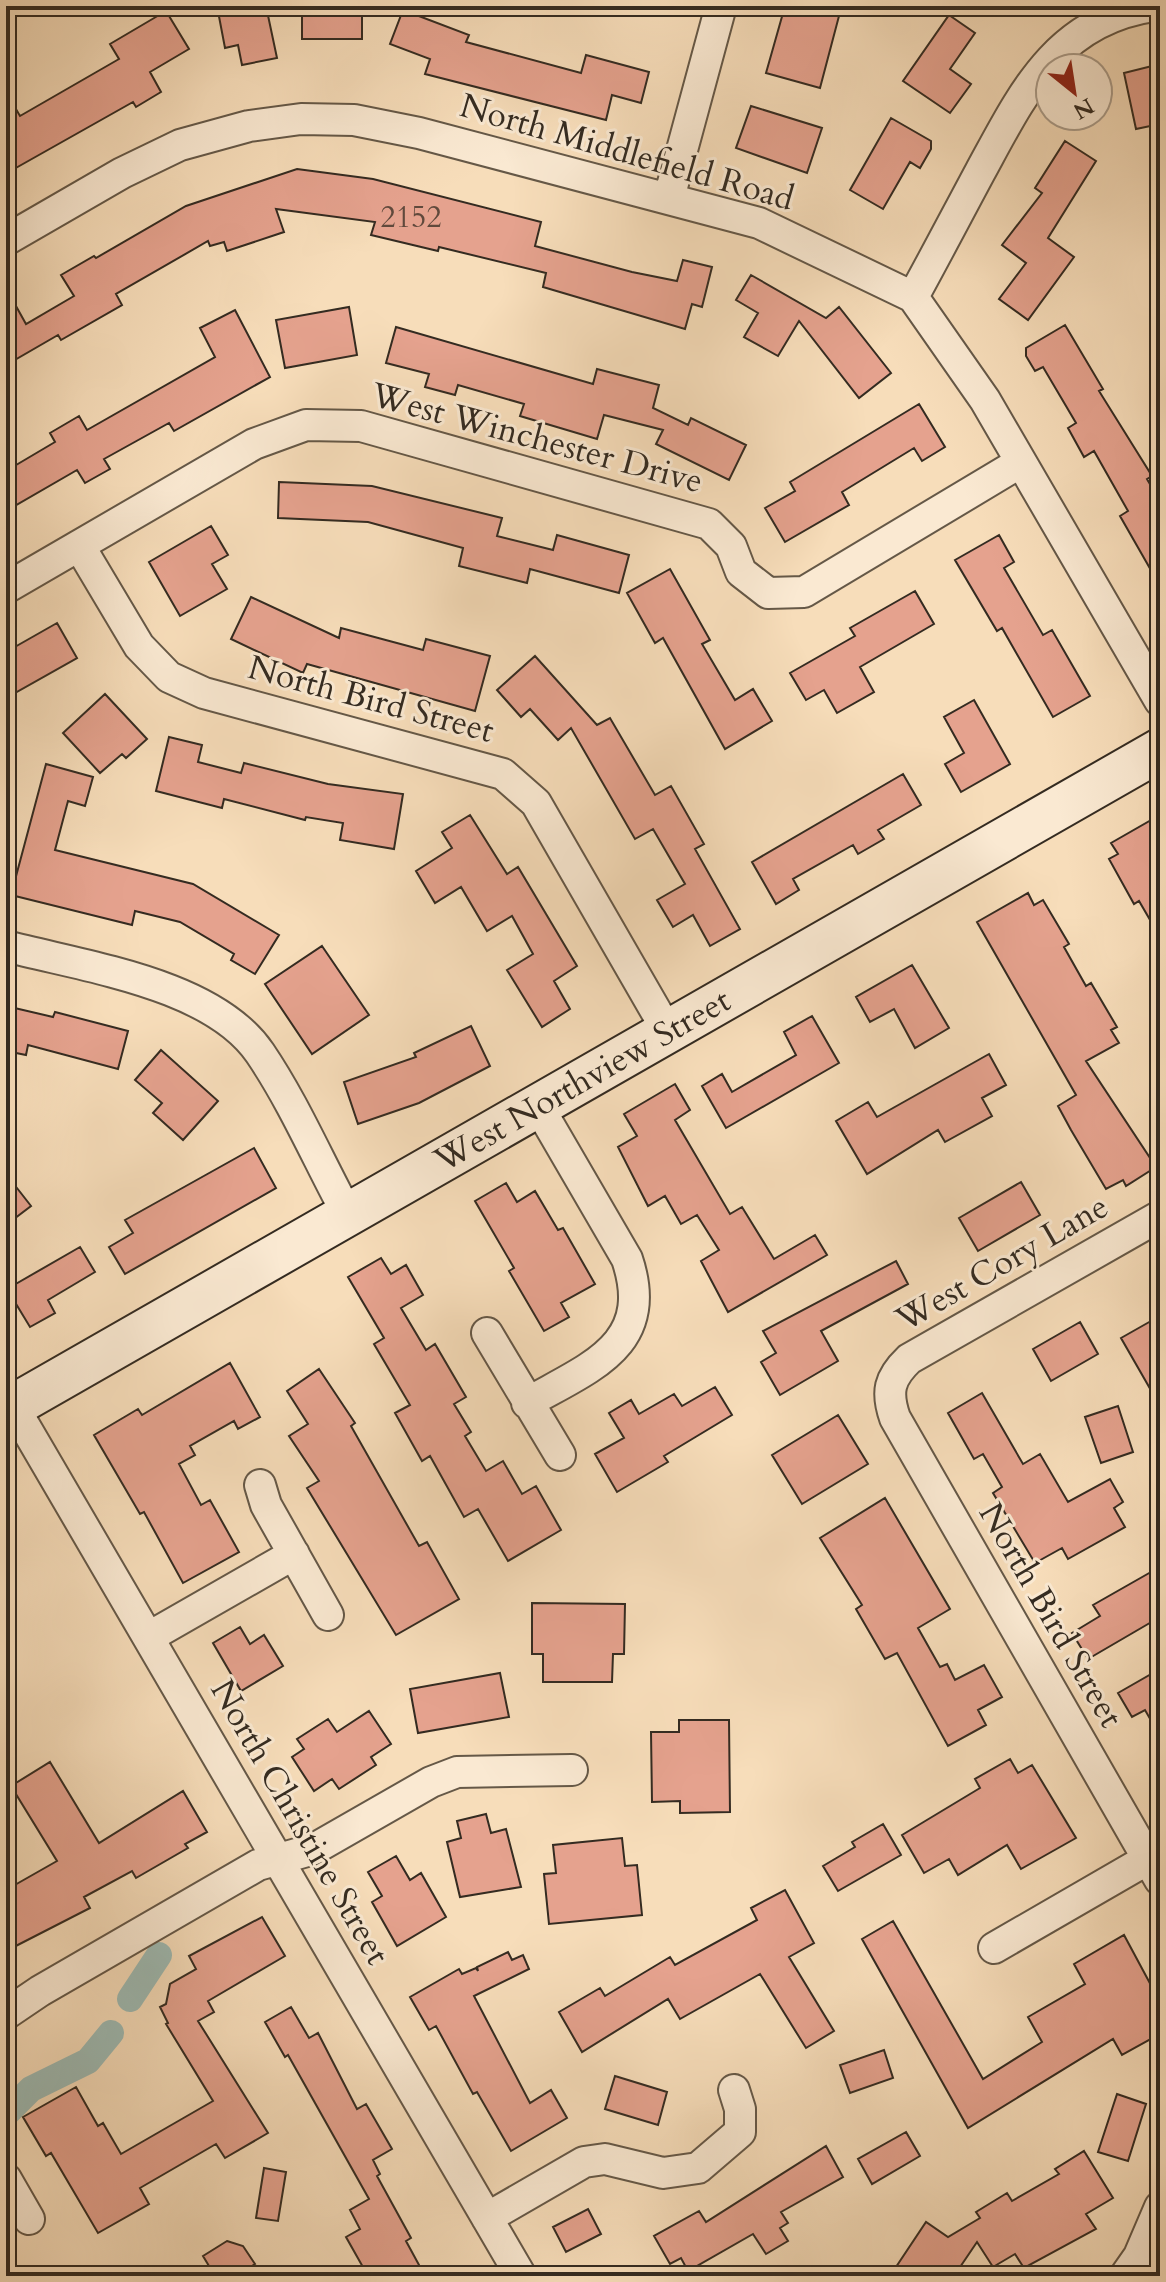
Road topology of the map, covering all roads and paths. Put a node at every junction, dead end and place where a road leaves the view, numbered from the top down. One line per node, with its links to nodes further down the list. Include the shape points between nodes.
1 (721, 6): 3 (street)
2 (1146, 7): 5 (street, via 1094,25 1060,50 1028,84)
3 (669, 198): 4 (street, North Middlefield Road, via 419,133 354,120 301,119 249,126 180,145); 5 (street, North Middlefield Road, via 759,223)
4 (6, 240)
5 (913, 297): 6 (street, North Middlefield Road)
6 (1021, 462): 7 (street, West Winchester Drive, via 804,592 768,593 741,572 731,546 709,524 361,426 306,425 254,444); 9 (street, North Middlefield Road)
7 (80, 547): 8 (street, West Winchester Drive); 12 (street, North Bird Street, via 139,646 169,677 204,693 503,774 536,803)
8 (6, 588)
9 (1160, 701)
10 (1160, 750): 12 (street, West Northview Street)
11 (6, 946): 14 (street, via 168,989 224,1016 259,1052)
12 (668, 1032): 13 (street, West Northview Street)
13 (538, 1106): 14 (street, West Northview Street); 19 (street, via 627,1259 636,1286 635,1315 622,1341 600,1360)
14 (348, 1215): 18 (street, West Northview Street)
15 (1160, 1216): 17 (street, West Cory Lane, via 909,1359)
16 (487, 1333): 19 (street)
17 (889, 1384): 27 (street, North Bird Street, via 895,1418)
18 (9, 1403): 24 (street, North Christine Street)
19 (527, 1403): 20 (street)
20 (560, 1455)
21 (260, 1485): 22 (street)
22 (294, 1554): 23 (street); 24 (street)
23 (328, 1615)
24 (149, 1637): 26 (street, North Christine Street)
25 (572, 1770): 26 (street, via 457,1772 314,1849)
26 (277, 1859): 29 (street, via 258,1865); 33 (street, North Christine Street)
27 (1154, 1869): 28 (street)
28 (994, 1948)
29 (6, 2014)
30 (734, 2090): 33 (street, via 740,2132 698,2168 663,2173 605,2159 584,2162)
31 (6, 2179): 34 (street)
32 (1160, 2207): 36 (street)
33 (487, 2218): 35 (street, North Christine Street)
34 (29, 2219)
35 (521, 2276)
36 (1125, 2276)

